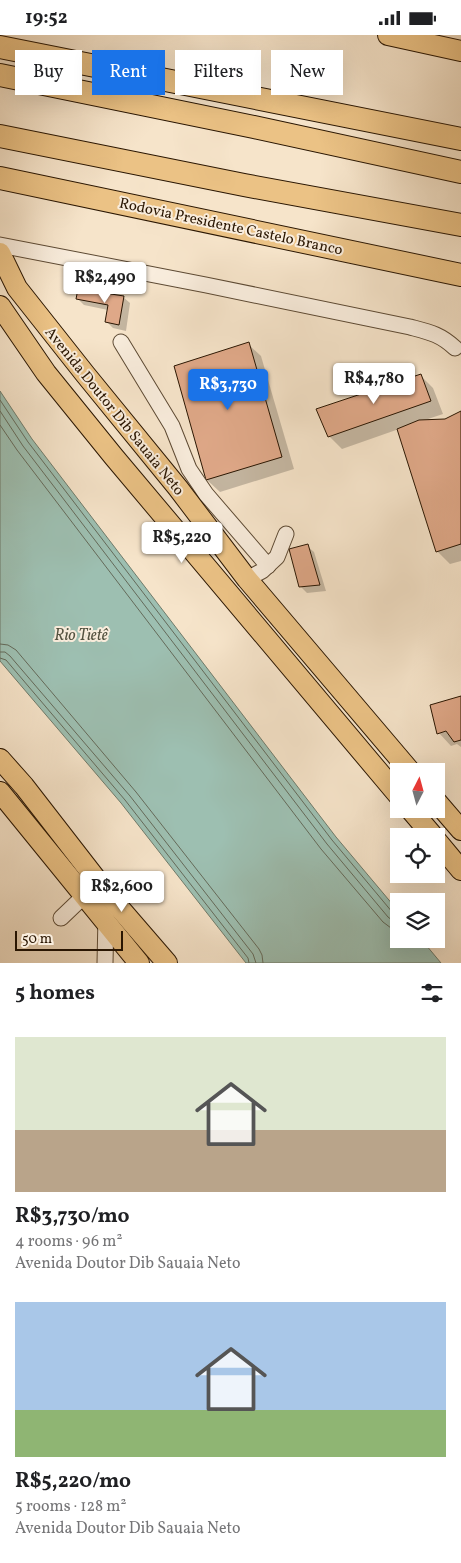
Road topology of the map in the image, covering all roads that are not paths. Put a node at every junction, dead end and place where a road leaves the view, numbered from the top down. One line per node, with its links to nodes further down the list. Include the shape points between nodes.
1 (388, 35): 3 (main road)
2 (0, 47): 6 (highway)
3 (461, 51)
4 (0, 75): 7 (highway)
5 (0, 136): 9 (highway)
6 (461, 139)
7 (461, 171)
8 (0, 177): 12 (highway, Rodovia Presidente Castelo Branco)
9 (461, 225)
10 (0, 245): 15 (street, via 410,327 431,332)
11 (0, 253): 18 (main road, Avenida Doutor Dib Sauaia Neto, via 17,288)
12 (461, 275)
13 (0, 306): 21 (main road, Avenida Doutor Dib Sauaia Neto, via 46,373)
14 (121, 342): 17 (street, via 172,426 189,469 206,495)
15 (455, 348)
16 (286, 534): 17 (street, via 277,557)
17 (268, 566): 18 (street)
18 (247, 579): 20 (main road, Avenida Doutor Dib Sauaia Neto)
19 (0, 759): 30 (main road)
20 (403, 763)
21 (390, 785)
22 (0, 792): 29 (main road)
23 (445, 811): 26 (main road)
24 (418, 818): 25 (main road)
25 (426, 828)
26 (461, 830)
27 (445, 851): 28 (main road)
28 (461, 870)
29 (84, 896): 31 (street); 32 (main road)
30 (110, 897): 32 (street); 35 (main road)
31 (61, 918)
32 (105, 923): 33 (street); 34 (main road)
33 (105, 963)
34 (139, 963)
35 (167, 963)

